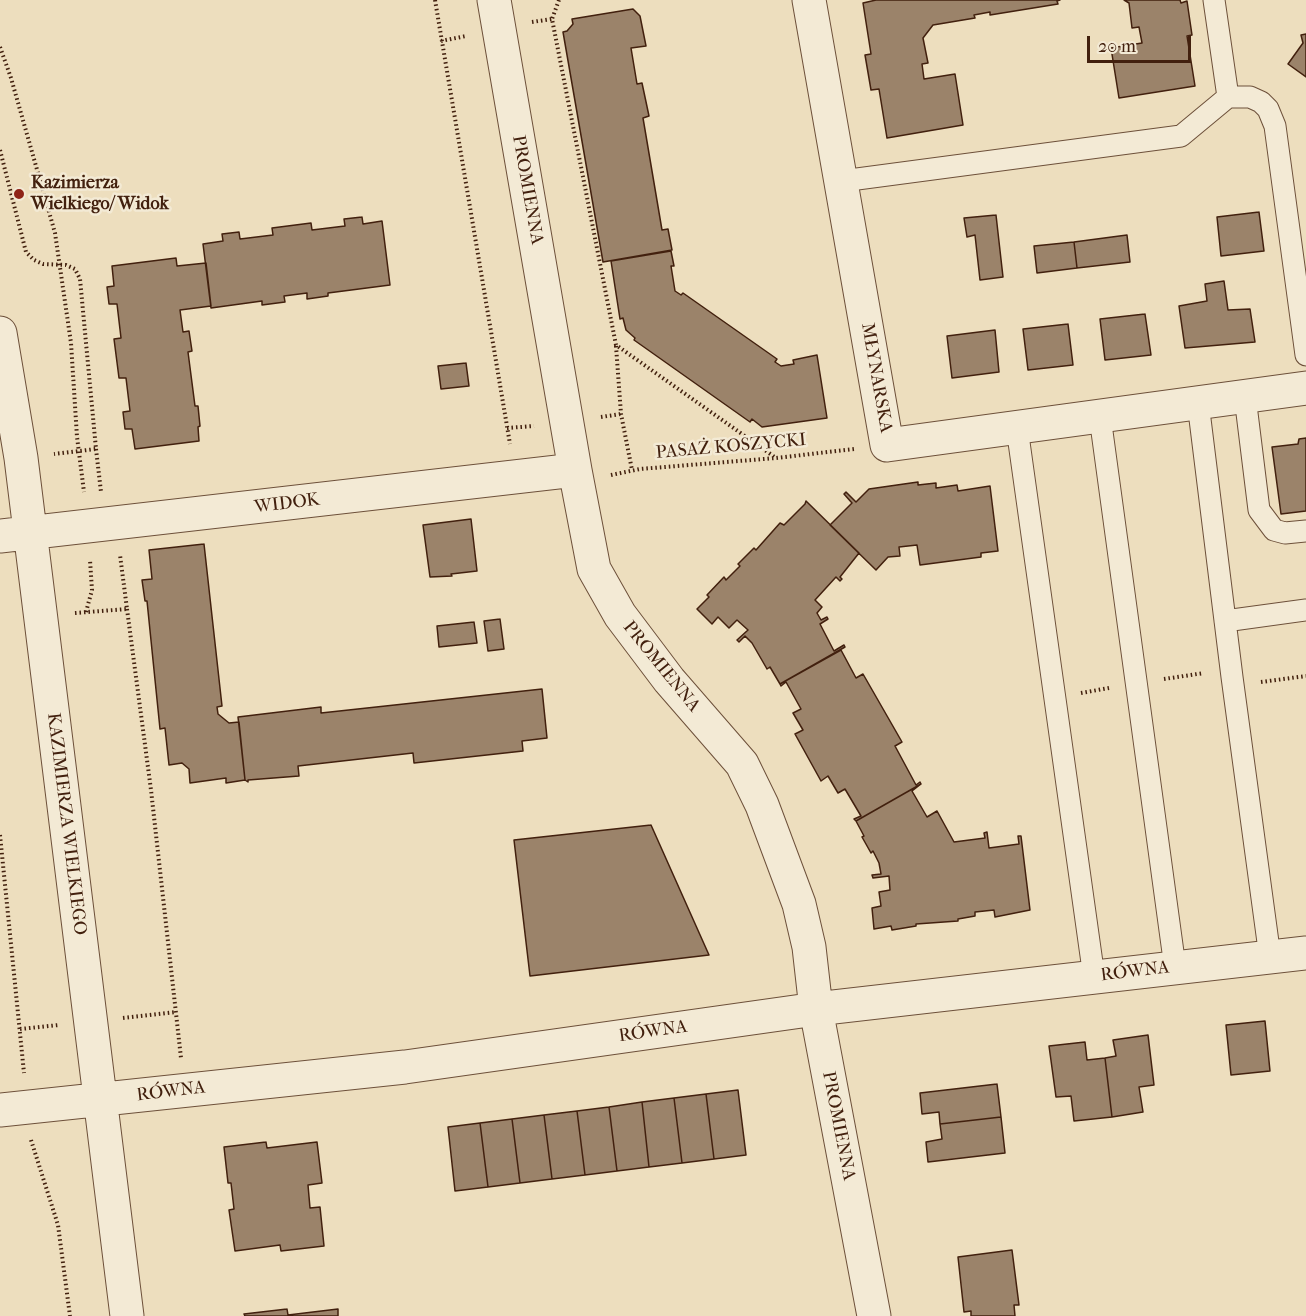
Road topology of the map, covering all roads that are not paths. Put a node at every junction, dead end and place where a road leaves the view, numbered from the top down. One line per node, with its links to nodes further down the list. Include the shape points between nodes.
1 (494, 0): 13 (street, PROMIENNA)
2 (809, 0): 5 (street, MŁYNARSKA)
3 (1214, 0): 4 (lane)
4 (1228, 97): 5 (lane, via 1181,136); 7 (lane, via 1250,97 1261,102 1275,126)
5 (842, 181): 12 (street, MŁYNARSKA, via 887,446)
6 (0, 333): 15 (street, KAZIMIERZA WIELKIEGO, via 21,458)
7 (1306, 355)
8 (1306, 388): 9 (street, MŁYNARSKA)
9 (1245, 397): 10 (street, MŁYNARSKA); 14 (lane, via 1259,510 1274,530)
10 (1198, 403): 11 (street, MŁYNARSKA); 17 (lane)
11 (1100, 417): 12 (street, MŁYNARSKA); 20 (lane)
12 (1017, 428): 21 (lane)
13 (576, 477): 15 (street, WIDOK, via 515,478); 22 (street, PROMIENNA, via 594,569 620,615 669,680 742,764 762,805 800,904)
14 (1306, 531)
15 (15, 535): 23 (street, KAZIMIERZA WIELKIEGO)
16 (1306, 610): 17 (lane)
17 (1225, 621): 19 (lane)
18 (1306, 953): 19 (street, RÓWNA)
19 (1269, 957): 20 (street, RÓWNA)
20 (1176, 967): 21 (street, RÓWNA)
21 (1094, 977): 22 (street, RÓWNA)
22 (816, 1009): 23 (street, RÓWNA, via 405,1067); 26 (street, PROMIENNA)
23 (100, 1100): 24 (street, RÓWNA); 25 (street, KAZIMIERZA WIELKIEGO)
24 (14, 1109)
25 (127, 1316)
26 (874, 1316)

